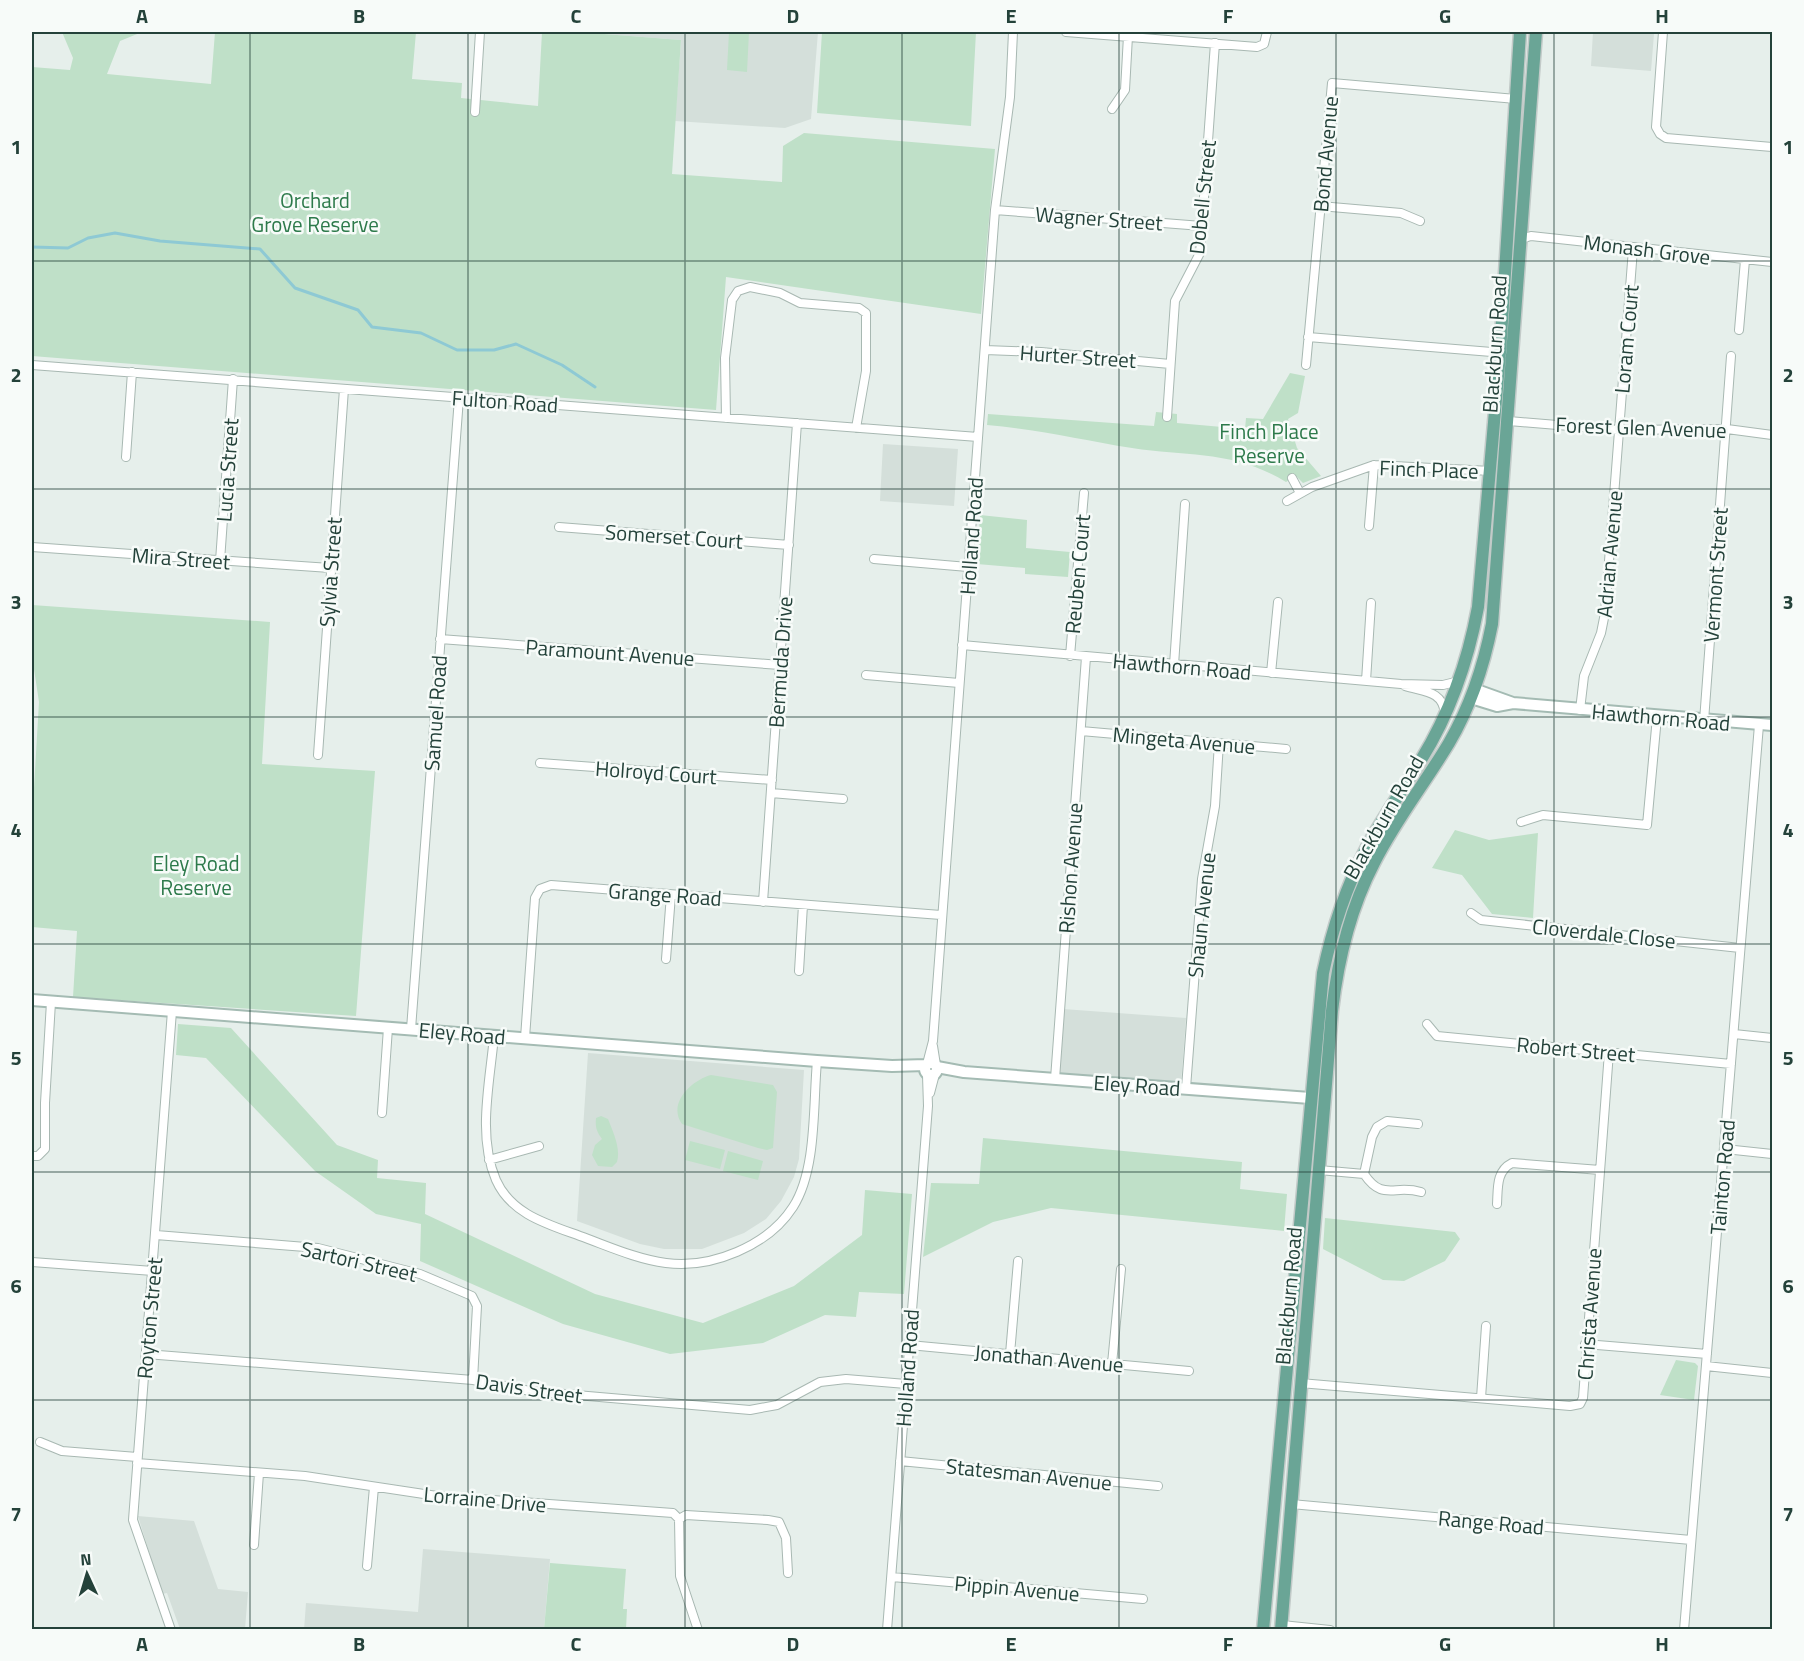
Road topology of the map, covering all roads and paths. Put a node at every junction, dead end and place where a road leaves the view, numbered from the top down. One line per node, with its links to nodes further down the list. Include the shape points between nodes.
1 (480, 32): 13 (street)
2 (1013, 32): 16 (street, Holland Road, via 1010,97)
3 (1066, 32): 9 (street)
4 (1267, 32): 10 (street, via 1264,44 1257,47)
5 (1520, 32): 11 (main road, Blackburn Road)
6 (1536, 32): 19 (main road, Blackburn Road)
7 (1663, 32): 14 (street, via 1656,126 1659,134 1666,138)
8 (1147, 35): 9 (street); 10 (street)
9 (1128, 36): 12 (street, via 1125,90)
10 (1215, 43): 18 (street, Dobell Street)
11 (1516, 99): 15 (street, Bond Avenue, via 1332,83); 26 (main road, Blackburn Road)
12 (1112, 109)
13 (475, 112)
14 (1773, 147)
15 (1320, 206): 17 (street, via 1401,213); 24 (street, Bond Avenue)
16 (995, 210): 18 (street, Wagner Street); 25 (street, Holland Road)
17 (1420, 220)
18 (1202, 226): 29 (street, Dobell Street, via 1200,253 1175,301)
19 (1521, 239): 20 (street, Monash Grove, via 1531,236); 27 (main road, Blackburn Road)
20 (1633, 249): 21 (street, Monash Grove); 42 (street, Loram Court)
21 (1745, 260): 22 (street, Monash Grove); 23 (street)
22 (1773, 262)
23 (1739, 330)
24 (1308, 337): 26 (street); 31 (street, Bond Avenue)
25 (985, 351): 29 (street, Hurter Street); 44 (street, Holland Road)
26 (1500, 353): 27 (street); 47 (main road, Blackburn Road)
27 (1513, 354): 38 (main road, Blackburn Road)
28 (1731, 356): 41 (street, Vermont Street)
29 (1170, 364): 36 (street, Dobell Street)
30 (32, 365): 32 (street, Fulton Road)
31 (1306, 365)
32 (132, 372): 33 (street, Fulton Road); 45 (street)
33 (233, 380): 34 (street, Fulton Road); 58 (street, Lucia Street)
34 (344, 389): 35 (street, Fulton Road); 60 (street, Sylvia Street)
35 (459, 398): 37 (street, Fulton Road); 63 (street, Samuel Road)
36 (1167, 417)
37 (726, 418): 39 (street, Fulton Road); 40 (street, via 725,358 732,300 738,291 750,287 780,293 800,303 859,308 866,314 866,371)
38 (1509, 421): 42 (street, Forest Glen Avenue); 75 (main road, Blackburn Road, via 1494,609 1487,646)
39 (797, 423): 40 (street, Fulton Road); 55 (street, Bermuda Drive)
40 (856, 428): 44 (street, Fulton Road)
41 (1727, 429): 42 (street, Forest Glen Avenue); 43 (street, Forest Glen Avenue); 79 (street, Vermont Street)
42 (1618, 430): 76 (street, Adrian Avenue, via 1604,625 1584,676)
43 (1773, 435)
44 (978, 436): 59 (street, Holland Road)
45 (126, 457)
46 (1374, 465): 47 (street, Finch Place); 50 (street, Finch Place); 53 (street)
47 (1491, 471): 71 (main road, Blackburn Road, via 1479,608)
48 (1292, 478): 50 (street)
49 (1084, 493): 65 (street, Reuben Court)
50 (1300, 493): 51 (street, Finch Place)
51 (1287, 501)
52 (1185, 504): 68 (street)
53 (1370, 526)
54 (559, 527): 55 (street, Somerset Court)
55 (789, 545): 67 (street, Bermuda Drive)
56 (32, 547): 58 (street, Mira Street)
57 (874, 559): 59 (street)
58 (220, 561): 60 (street, Mira Street)
59 (968, 567): 64 (street, Holland Road)
60 (330, 568): 85 (street, Sylvia Street)
61 (1278, 602): 69 (street)
62 (1371, 603): 72 (street)
63 (441, 639): 67 (street, Paramount Avenue); 105 (street, Samuel Road)
64 (962, 645): 65 (street, Hawthorn Road); 73 (street, Holland Road)
65 (1070, 656): 66 (street, Hawthorn Road)
66 (1086, 657): 68 (street, Hawthorn Road); 82 (street, Rishon Avenue)
67 (780, 665): 87 (street, Bermuda Drive)
68 (1174, 665): 69 (street, Hawthorn Road)
69 (1271, 673): 72 (street, Hawthorn Road)
70 (866, 675): 73 (street)
71 (1459, 679): 74 (street, Hawthorn Road, via 1443,685); 75 (main road); 77 (main road, Blackburn Road)
72 (1366, 681): 74 (street, Hawthorn Road)
73 (959, 683): 96 (street, Holland Road)
74 (1401, 684): 77 (street, Hawthorn Road, via 1435,694 1443,703)
75 (1471, 693): 76 (main road, Hawthorn Road, via 1513,703); 88 (main road); 117 (main road, Blackburn Road, via 1450,742 1375,861 1351,917 1334,993)
76 (1580, 710): 78 (main road, Hawthorn Road)
77 (1445, 716): 88 (main road, Blackburn Road)
78 (1657, 717): 79 (main road, Hawthorn Road); 91 (street, via 1647,825 1543,815)
79 (1704, 721): 80 (main road, Hawthorn Road)
80 (1759, 725): 81 (main road, Hawthorn Road); 97 (street, Tainton Road)
81 (1773, 725)
82 (1081, 731): 83 (street, Mingeta Avenue); 114 (street, Rishon Avenue)
83 (1220, 743): 84 (street, Mingeta Avenue); 115 (street, Shaun Avenue, via 1215,806 1202,879)
84 (1286, 749)
85 (318, 755)
86 (540, 763): 87 (street, Holroyd Court)
87 (772, 780): 89 (street, Bermuda Drive)
88 (1407, 784): 116 (main road, Blackburn Road, via 1366,849 1335,922 1321,982)
89 (771, 793): 90 (street); 93 (street, Bermuda Drive)
90 (843, 799)
91 (1521, 822)
92 (670, 895): 93 (street, Grange Road); 98 (street); 108 (street, Grange Road, via 551,885 540,889 535,898)
93 (763, 902): 94 (street, Grange Road)
94 (803, 905): 96 (street, Grange Road); 99 (street)
95 (1471, 913): 97 (street, Cloverdale Close, via 1480,920)
96 (941, 915): 113 (street, Holland Road)
97 (1740, 948): 106 (street, Tainton Road)
98 (666, 959)
99 (799, 971)
100 (32, 1000): 101 (main road, Eley Road)
101 (51, 1002): 102 (main road, Eley Road); 123 (street, via 45,1149)
102 (172, 1011): 104 (main road, Eley Road); 130 (street, Royton Street)
103 (1427, 1024): 110 (street, Robert Street, via 1437,1036)
104 (388, 1028): 105 (main road, Eley Road); 118 (street)
105 (411, 1029): 107 (main road, Eley Road)
106 (1734, 1034): 109 (street); 112 (street, Tainton Road)
107 (494, 1036): 108 (main road, Eley Road); 124 (street, via 486,1137)
108 (525, 1038): 111 (main road, Eley Road)
109 (1773, 1038)
110 (1610, 1052): 112 (street, Robert Street); 126 (street, Christa Avenue)
111 (817, 1061): 113 (main road, Eley Road); 124 (street, via 809,1156 793,1208 755,1242 731,1255 668,1264 640,1258 534,1219 512,1202 497,1182)
112 (1731, 1064): 121 (street, Tainton Road)
113 (931, 1069): 114 (main road, Eley Road); 138 (street, Holland Road)
114 (1054, 1079): 115 (main road, Eley Road)
115 (1186, 1088): 116 (main road, Eley Road)
116 (1310, 1098): 117 (main road); 147 (main road, Blackburn Road)
117 (1324, 1099): 125 (main road, Blackburn Road)
118 (382, 1113)
119 (1418, 1124): 127 (street, via 1388,1121 1377,1127)
120 (540, 1146): 124 (street)
121 (1725, 1149): 122 (street); 141 (street, Tainton Road)
122 (1773, 1154)
123 (32, 1156)
124 (489, 1160)
125 (1319, 1170): 127 (street); 148 (main road, Blackburn Road)
126 (1600, 1170): 129 (street, via 1512,1163 1505,1166 1499,1177); 137 (street, Christa Avenue)
127 (1365, 1174): 128 (street, via 1373,1187 1385,1191)
128 (1421, 1192)
129 (1497, 1204)
130 (156, 1235): 135 (street, Royton Street); 146 (street, Sartori Street, via 318,1248 420,1274 472,1296 477,1306)
131 (1018, 1261): 140 (street)
132 (32, 1262): 133 (street); 135 (street)
133 (32, 1269)
134 (1121, 1269): 142 (street)
135 (153, 1271): 139 (street, Royton Street)
136 (1486, 1326): 150 (street)
137 (1585, 1344): 141 (street); 150 (street, Christa Avenue, via 1580,1404)
138 (909, 1345): 140 (street, Jonathan Avenue); 149 (street, Holland Road)
139 (147, 1354): 146 (street, Davis Street); 152 (street, Royton Street)
140 (1010, 1354): 142 (street, Jonathan Avenue)
141 (1707, 1354): 143 (street, Tainton Road)
142 (1112, 1364): 144 (street, Jonathan Avenue)
143 (1706, 1366): 145 (street); 159 (street, Tainton Road)
144 (1189, 1371)
145 (1773, 1373)
146 (473, 1380): 149 (street, Davis Street, via 530,1392 750,1410 777,1405 819,1382 846,1379)
147 (1286, 1382): 148 (main road); 171 (main road, Blackburn Road)
148 (1300, 1383): 150 (street, Christa Avenue); 157 (main road, Blackburn Road)
149 (906, 1384): 153 (street, Holland Road)
150 (1481, 1398)
151 (40, 1442): 152 (street, Lorraine Drive, via 62,1451)
152 (137, 1460): 154 (street, Lorraine Drive); 165 (street, Royton Street, via 134,1527)
153 (900, 1461): 155 (street, Statesman Avenue); 163 (street, Holland Road)
154 (259, 1473): 156 (street, Lorraine Drive); 160 (street)
155 (1158, 1486)
156 (374, 1487): 158 (street, Lorraine Drive, via 437,1496 673,1513); 161 (street)
157 (1291, 1504): 159 (street, Range Road); 166 (main road, Blackburn Road)
158 (679, 1519): 162 (street, Lorraine Drive, via 686,1515 779,1522 786,1538); 169 (street, via 680,1576)
159 (1691, 1540): 173 (street, Tainton Road)
160 (254, 1545)
161 (367, 1566)
162 (788, 1573)
163 (892, 1577): 164 (street, Pippin Avenue); 170 (street, Holland Road)
164 (1143, 1599)
165 (165, 1619): 167 (street, Royton Street); 168 (street, Royton Street)
166 (1282, 1627): 172 (street)
167 (165, 1629)
168 (171, 1629)
169 (698, 1629)
170 (887, 1629)
171 (1263, 1629)
172 (1330, 1629)
173 (1684, 1629)

